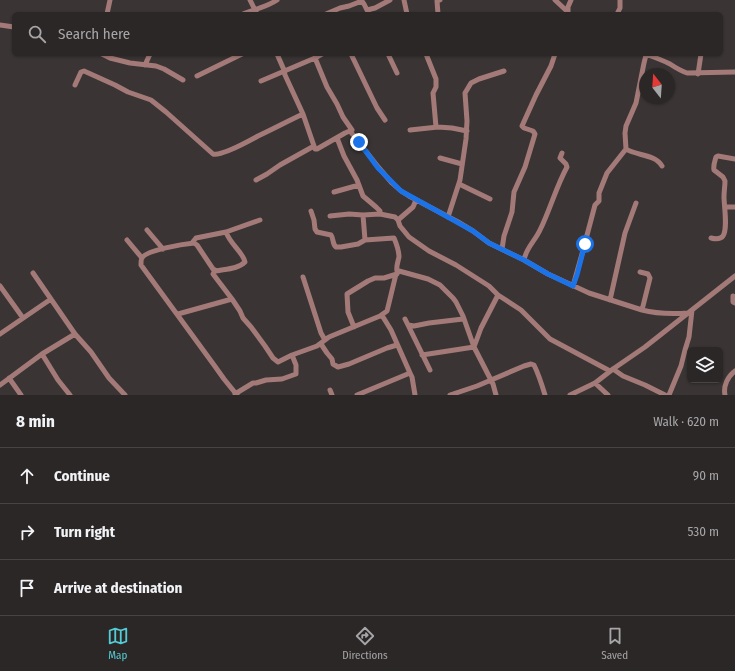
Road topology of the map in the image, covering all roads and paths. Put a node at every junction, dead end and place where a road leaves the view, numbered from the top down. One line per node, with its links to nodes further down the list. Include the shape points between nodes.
1 (110, 0): 11 (street)
2 (250, 0): 12 (street)
3 (277, 0): 12 (street)
4 (390, 0): 14 (street)
5 (404, 0): 15 (street)
6 (440, 0): 16 (street, via 437,2)
7 (555, 0): 17 (street)
8 (571, 0): 18 (street)
9 (620, 0): 19 (street)
10 (362, 1): 13 (street); 14 (street)
11 (107, 12)
12 (256, 12)
13 (331, 12)
14 (368, 12)
15 (407, 12)
16 (438, 12)
17 (568, 12)
18 (569, 12)
19 (618, 12)
20 (0, 25): 21 (street)
21 (12, 27)
22 (106, 56): 35 (street)
23 (149, 56): 35 (street)
24 (238, 56): 41 (street)
25 (278, 56): 36 (street)
26 (318, 56): 34 (street)
27 (352, 56): 46 (street)
28 (389, 56): 39 (street)
29 (427, 56): 47 (street, via 436,79 433,93)
30 (554, 56): 82 (street, via 522,126 535,134 514,192 512,212)
31 (646, 56): 53 (street, via 636,103 626,126)
32 (701, 56): 40 (street)
33 (660, 57): 40 (street, via 680,71)
34 (315, 58): 36 (street); 48 (street, via 343,117)
35 (145, 65): 42 (street, via 164,69)
36 (284, 70): 43 (street); 45 (street)
37 (504, 71): 50 (street, via 479,79 472,83 465,93)
38 (735, 72): 40 (street)
39 (397, 73)
40 (698, 74)
41 (196, 76)
42 (183, 80)
43 (261, 81)
44 (75, 85): 45 (street, via 84,71 151,100 215,155)
45 (303, 114): 52 (street)
46 (385, 120)
47 (436, 127): 49 (street); 50 (street)
48 (352, 130): 51 (street); 64 (street, via 350,131 378,168 401,191)
49 (410, 130)
50 (467, 130): 57 (street)
51 (337, 138): 52 (street, via 317,149); 61 (street)
52 (314, 146): 59 (street)
53 (626, 149): 58 (street, via 657,160); 92 (street, via 606,173)
54 (562, 153): 84 (street, via 560,158 568,167 541,229 525,254)
55 (440, 158): 57 (street)
56 (735, 159): 66 (street, via 718,156 714,165 714,170 725,179)
57 (462, 164): 60 (street)
58 (662, 166)
59 (256, 180)
60 (459, 184): 63 (street); 72 (street)
61 (359, 185): 62 (street); 69 (street, via 364,196)
62 (334, 192)
63 (490, 199)
64 (416, 200): 72 (street); 74 (street, via 413,207)
65 (636, 202): 97 (street)
66 (725, 207): 67 (street); 77 (street, via 724,235 720,238)
67 (735, 207)
68 (311, 211): 79 (street, via 317,232 331,235 336,247 358,244)
69 (380, 214): 70 (street); 74 (street)
70 (363, 215): 71 (street); 79 (street)
71 (330, 216)
72 (448, 217): 82 (street)
73 (260, 220): 76 (street)
74 (398, 220): 93 (street, via 405,233 416,243 477,278)
75 (147, 230): 81 (street)
76 (226, 232): 80 (street, via 196,238); 85 (street, via 245,262 231,269)
77 (711, 238)
78 (127, 240): 83 (street)
79 (365, 240): 88 (street, via 394,238 399,250)
80 (192, 243): 81 (street); 85 (street, via 197,245)
81 (163, 249): 83 (street)
82 (502, 249): 84 (street)
83 (142, 258): 101 (street, via 141,265)
84 (524, 260): 92 (street)
85 (215, 270): 96 (street, via 214,276)
86 (640, 272): 99 (street, via 648,274 650,278)
87 (33, 273): 95 (street)
88 (397, 273): 102 (street, via 390,303); 105 (street, via 428,279 440,285 456,302); 107 (street, via 384,278 374,278 347,294 348,312)
89 (735, 276): 100 (street)
90 (303, 277): 110 (street)
91 (0, 286): 103 (street)
92 (573, 286): 97 (street)
93 (498, 295): 113 (street); 118 (street, via 521,310 550,339)
94 (733, 296): 98 (street)
95 (51, 299): 103 (street); 109 (street)
96 (232, 299): 101 (street); 115 (street, via 273,358 278,362)
97 (610, 300): 99 (street)
98 (735, 303)
99 (642, 310): 100 (street, via 670,314)
100 (690, 312): 118 (street); 137 (street, via 689,337)
101 (178, 314): 125 (street)
102 (380, 316): 107 (street); 112 (street, via 386,321)
103 (23, 318): 108 (street)
104 (405, 319): 106 (street)
105 (463, 319): 106 (street); 113 (street)
106 (408, 325): 116 (street)
107 (354, 327): 110 (street)
108 (0, 334)
109 (75, 334): 114 (street); 128 (street)
110 (325, 340): 111 (street)
111 (321, 344): 112 (street, via 333,364 338,367); 115 (street)
112 (397, 345): 120 (street)
113 (474, 348): 116 (street); 122 (street)
114 (42, 354): 121 (street); 127 (street)
115 (292, 355): 125 (street, via 296,374 253,382)
116 (422, 355): 117 (street)
117 (430, 370)
118 (612, 370): 123 (street); 136 (street)
119 (735, 371): 138 (street, via 726,384)
120 (410, 373): 129 (street); 130 (street)
121 (9, 378): 124 (street); 126 (street)
122 (491, 380): 131 (street); 132 (street); 133 (street, via 531,364 534,365)
123 (595, 383): 134 (street); 135 (street)
124 (0, 385)
125 (236, 394)
126 (21, 395)
127 (70, 395)
128 (125, 395)
129 (357, 395)
130 (416, 395)
131 (450, 395)
132 (496, 395)
133 (545, 395)
134 (570, 395)
135 (608, 395)
136 (665, 395)
137 (669, 395)
138 (725, 395)

